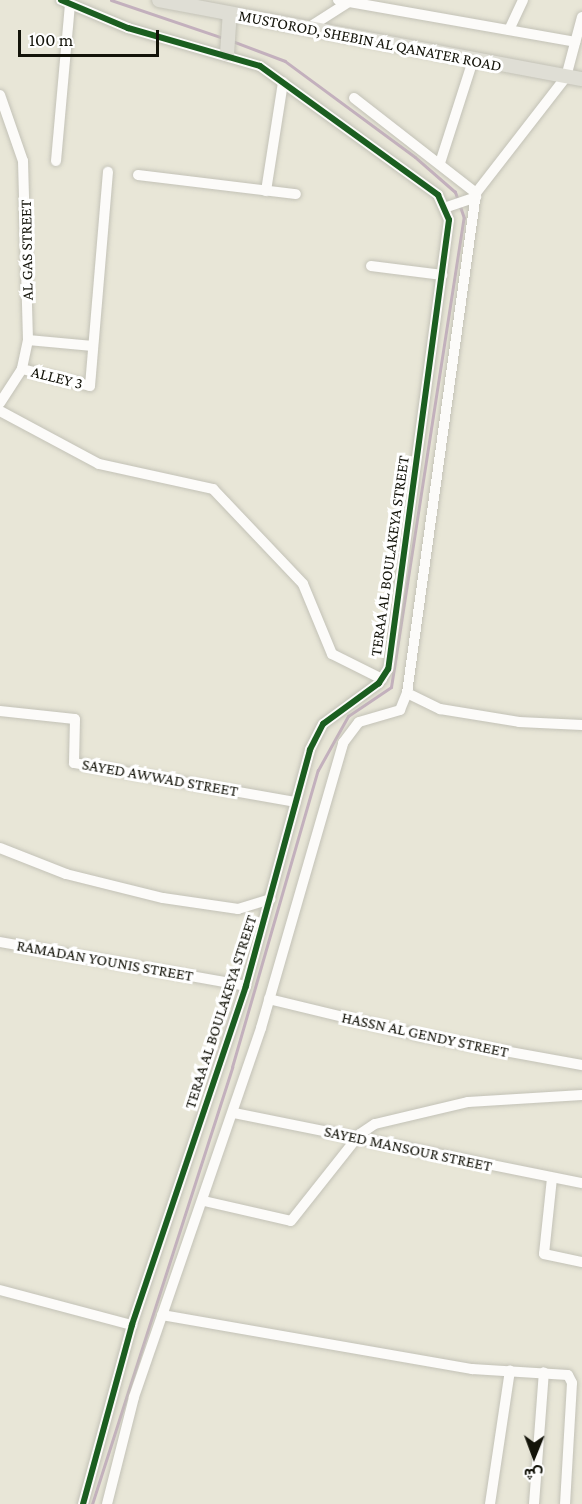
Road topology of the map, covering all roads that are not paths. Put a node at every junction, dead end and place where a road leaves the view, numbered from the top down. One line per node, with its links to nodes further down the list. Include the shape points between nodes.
1 (159, 0): 6 (main road, MUSTOROD, SHEBIN AL QANATER ROAD)
2 (338, 0): 4 (street)
3 (523, 0): 9 (street)
4 (351, 1): 8 (street); 9 (street)
5 (65, 2): 11 (street, via 147,34); 18 (street)
6 (231, 15): 8 (main road, MUSTOROD, SHEBIN AL QANATER ROAD); 11 (main road)
7 (582, 17): 10 (street)
8 (308, 28): 12 (main road, MUSTOROD, SHEBIN AL QANATER ROAD)
9 (509, 30): 10 (street)
10 (574, 46): 13 (street)
11 (227, 51): 15 (street)
12 (472, 60): 13 (main road, MUSTOROD, SHEBIN AL QANATER ROAD); 19 (street)
13 (567, 72): 14 (main road, MUSTOROD, SHEBIN AL QANATER ROAD); 24 (street)
14 (582, 79)
15 (283, 82): 22 (street); 25 (street)
16 (0, 95): 28 (street, AL GAS STREET, via 23,161)
17 (354, 99): 19 (street)
18 (56, 161)
19 (440, 163): 24 (street)
20 (108, 172): 29 (street)
21 (138, 174): 22 (street)
22 (266, 191): 23 (street)
23 (296, 194)
24 (474, 196): 25 (street); 34 (street)
25 (450, 206): 27 (street, TERAA AL BOULAKEYA STREET)
26 (371, 266): 27 (street)
27 (442, 275): 33 (street, TERAA AL BOULAKEYA STREET, via 392,651)
28 (28, 340): 29 (street); 30 (street, AL GAS STREET)
29 (93, 346): 30 (street, ALLEY 3, via 90,384)
30 (22, 369): 31 (street, AL GAS STREET)
31 (0, 403)
32 (0, 411): 33 (street, via 99,464 213,489 303,584 332,654)
33 (382, 679): 37 (street, TERAA AL BOULAKEYA STREET, via 323,724)
34 (407, 693): 36 (street, via 440,709 519,722); 42 (street, via 400,710 359,722 343,743)
35 (0, 711): 37 (street, SAYED AWWAD STREET, via 75,719 74,763)
36 (582, 725)
37 (296, 802): 39 (street, TERAA AL BOULAKEYA STREET)
38 (0, 848): 39 (street, via 55,870 156,897 238,909)
39 (270, 899): 41 (street, TERAA AL BOULAKEYA STREET)
40 (0, 942): 41 (street, RAMADAN YOUNIS STREET)
41 (246, 986): 53 (street, TERAA AL BOULAKEYA STREET)
42 (269, 999): 43 (street, HASSN AL GENDY STREET, via 422,1036); 45 (street)
43 (582, 1065)
44 (582, 1095): 46 (street, via 451,1105 387,1120)
45 (234, 1113): 46 (street, SAYED MANSOUR STREET); 49 (street)
46 (356, 1139): 47 (street, SAYED MANSOUR STREET); 49 (street, via 291,1221)
47 (552, 1178): 48 (street, SAYED MANSOUR STREET); 50 (street, via 544,1254)
48 (582, 1182)
49 (204, 1201): 52 (street)
50 (582, 1262)
51 (0, 1290): 53 (street)
52 (162, 1315): 54 (street, via 467,1368); 57 (street)
53 (132, 1325): 56 (street, TERAA AL BOULAKEYA STREET)
54 (510, 1370): 55 (street); 58 (street)
55 (544, 1372): 59 (street); 60 (street, via 568,1375 572,1383)
56 (83, 1504)
57 (107, 1504)
58 (490, 1504)
59 (534, 1504)
60 (565, 1504)

